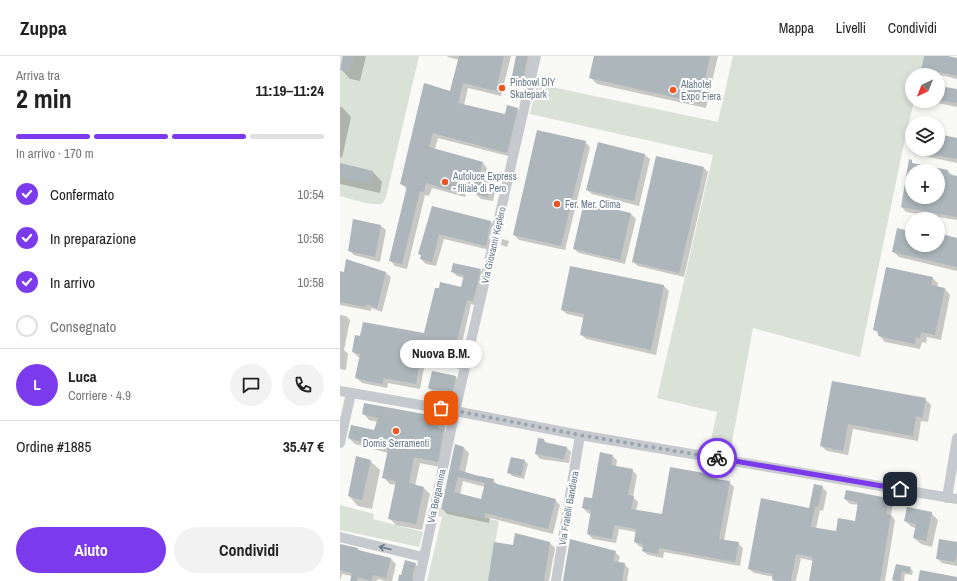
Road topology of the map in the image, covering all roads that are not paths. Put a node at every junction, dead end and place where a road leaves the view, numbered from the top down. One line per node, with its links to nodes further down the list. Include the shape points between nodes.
1 (536, 56): 4 (street, Via Giovanni Keplero)
2 (340, 391): 3 (street)
3 (351, 393): 4 (street); 7 (street)
4 (455, 411): 5 (street); 10 (street, Via Bergamina)
5 (580, 435): 8 (street); 12 (street, Via Fratelli Bandiera)
6 (957, 438): 8 (street)
7 (340, 442)
8 (952, 498)
9 (340, 537): 10 (street, one-way to 9)
10 (423, 557): 11 (street, Via Bergamina)
11 (419, 581)
12 (556, 581)

